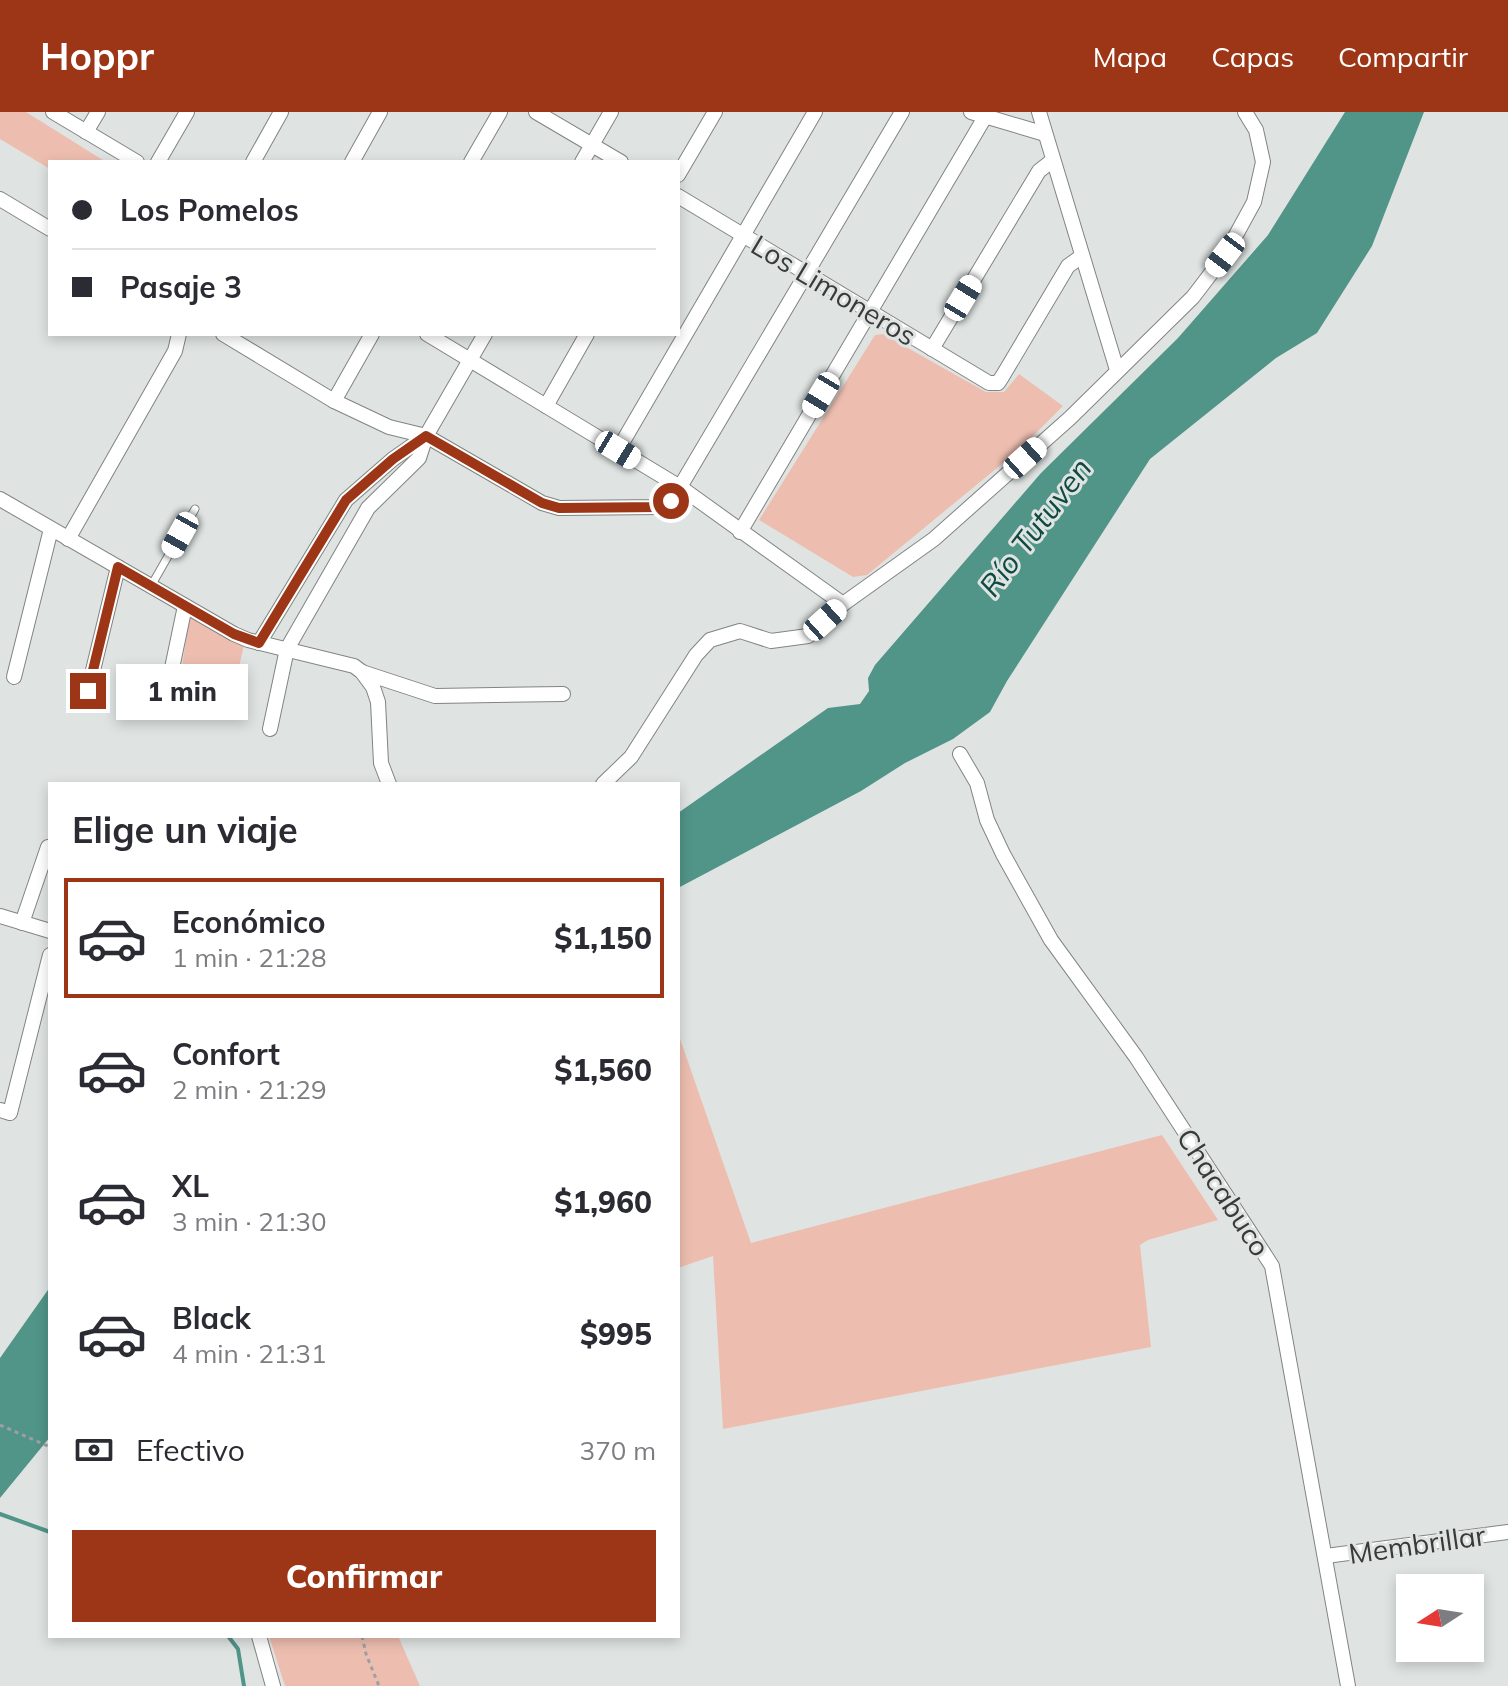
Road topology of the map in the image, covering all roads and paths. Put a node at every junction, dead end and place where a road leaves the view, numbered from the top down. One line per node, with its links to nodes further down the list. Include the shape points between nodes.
1 (53, 112): 15 (street)
2 (98, 112): 15 (street)
3 (187, 112): 19 (street)
4 (281, 112): 20 (street)
5 (380, 112): 21 (street)
6 (500, 112): 22 (street)
7 (536, 112): 17 (street)
8 (611, 112): 17 (street)
9 (715, 112): 26 (street)
10 (815, 112): 30 (street)
11 (902, 112): 32 (street)
12 (1039, 112): 16 (street)
13 (1245, 112): 42 (street, via 1256,130 1263,162 1254,202 1225,255 1193,297)
14 (978, 114): 16 (street); 33 (street)
15 (86, 132): 18 (street)
16 (1045, 134): 25 (street)
17 (592, 145): 23 (street); 24 (street)
18 (134, 160)
19 (159, 160)
20 (254, 160)
21 (353, 160)
22 (472, 160)
23 (583, 160)
24 (618, 160)
25 (1053, 160): 31 (street); 40 (street, via 1039,171)
26 (680, 172)
27 (680, 197): 30 (street, Los Limoneros)
28 (0, 199): 29 (street)
29 (48, 228)
30 (743, 235): 32 (street, Los Limoneros); 46 (street)
31 (1082, 256): 40 (street, Los Limoneros, via 1068,266 998,383 989,383); 42 (street)
32 (807, 274): 33 (street, Los Limoneros); 47 (street)
33 (870, 312): 40 (street, Los Limoneros); 51 (street)
34 (179, 336): 52 (street, via 175,351)
35 (226, 336): 43 (street)
36 (371, 336): 43 (street)
37 (430, 336): 41 (street)
38 (484, 336): 41 (street)
39 (586, 336): 44 (street)
40 (932, 349)
41 (470, 360): 44 (street); 45 (street)
42 (1117, 370): 55 (street, via 934,539)
43 (334, 401): 45 (street, via 389,427)
44 (546, 406): 46 (street)
45 (426, 436): 47 (street, via 559,508 660,507); 57 (street, via 346,500); 58 (street, via 419,458 368,508)
46 (618, 450): 47 (street)
47 (680, 487): 51 (street)
48 (0, 499): 50 (street)
49 (195, 509): 54 (lane)
50 (51, 529): 52 (street); 60 (street)
51 (740, 532): 55 (street)
52 (68, 539): 53 (street)
53 (118, 567): 54 (street); 61 (street)
54 (151, 586): 56 (street)
55 (843, 604): 67 (street, via 808,636 771,641 740,631 719,635 702,647 631,757)
56 (185, 606): 57 (street); 62 (street)
57 (259, 643): 58 (street)
58 (287, 649): 59 (street); 64 (street)
59 (362, 672): 63 (street, via 448,697); 66 (street, via 378,702 381,763)
60 (14, 677)
61 (88, 691)
62 (167, 692)
63 (563, 694)
64 (270, 729)
65 (960, 754): 77 (street, Chacabuco, via 977,783 1003,854 1051,940 1136,1057 1272,1266)
66 (388, 782)
67 (605, 782)
68 (48, 847): 70 (street)
69 (0, 916): 70 (street)
70 (22, 923): 71 (street)
71 (48, 930)
72 (48, 962): 73 (street)
73 (5, 1111)
74 (0, 1425): 75 (path)
75 (48, 1446)
76 (1508, 1532): 77 (street, Membrillar)
77 (1326, 1556): 82 (street, Chacabuco)
78 (260, 1638): 80 (street)
79 (362, 1638): 81 (path)
80 (273, 1686)
81 (379, 1686)
82 (1348, 1686)

